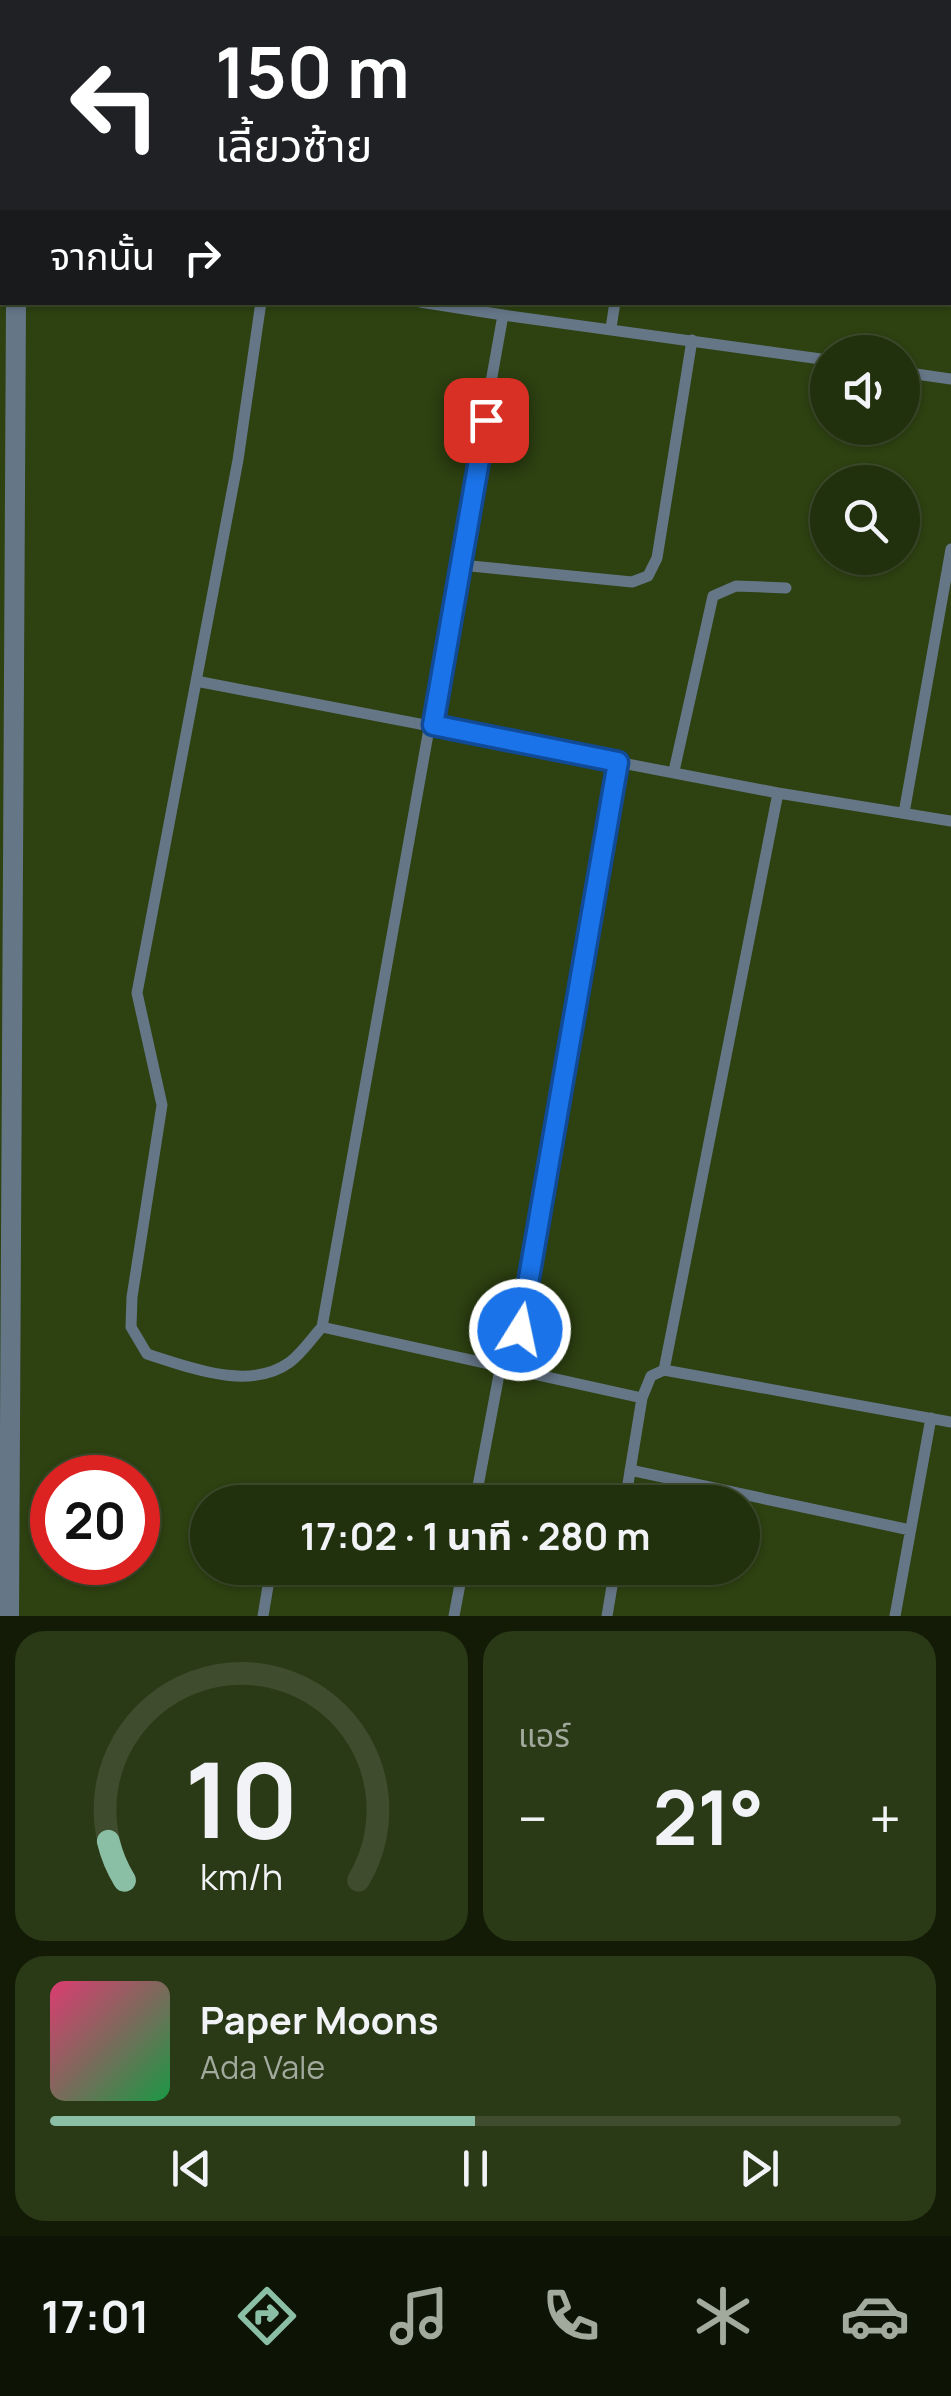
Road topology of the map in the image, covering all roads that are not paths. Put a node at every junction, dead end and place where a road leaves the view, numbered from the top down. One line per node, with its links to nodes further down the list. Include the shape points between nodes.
1 (16, 305): 10 (street)
2 (261, 305): 15 (lane)
3 (439, 305): 5 (lane)
4 (615, 305): 6 (lane)
5 (503, 315): 6 (lane); 13 (lane)
6 (611, 328): 7 (lane)
7 (692, 340): 8 (lane); 13 (lane, via 658,558 648,576 632,582)
8 (810, 357)
9 (920, 375): 11 (lane)
10 (8, 379): 22 (street)
11 (951, 380)
12 (951, 549): 20 (lane)
13 (461, 565): 16 (lane)
14 (786, 588): 18 (lane, via 736,586 713,596)
15 (196, 681): 16 (lane); 23 (lane, via 137,993 162,1105 132,1327 147,1354 213,1374 253,1376 288,1363)
16 (433, 725): 17 (lane); 23 (lane)
17 (618, 762): 18 (lane); 24 (lane)
18 (674, 770): 19 (lane)
19 (778, 793): 20 (lane); 25 (lane)
20 (904, 813): 21 (lane)
21 (951, 821)
22 (6, 1130): 36 (street)
23 (322, 1327): 24 (lane)
24 (507, 1366): 26 (lane); 30 (lane)
25 (664, 1370): 26 (lane, via 651,1376); 27 (lane)
26 (642, 1398): 29 (lane)
27 (932, 1418): 28 (lane); 32 (lane)
28 (951, 1422)
29 (630, 1470): 31 (lane); 32 (lane)
30 (479, 1485)
31 (628, 1485)
32 (910, 1530): 40 (lane)
33 (268, 1585): 37 (lane)
34 (460, 1585): 38 (lane)
35 (613, 1585): 39 (lane)
36 (9, 1616)
37 (263, 1616)
38 (454, 1616)
39 (608, 1616)
40 (895, 1616)

